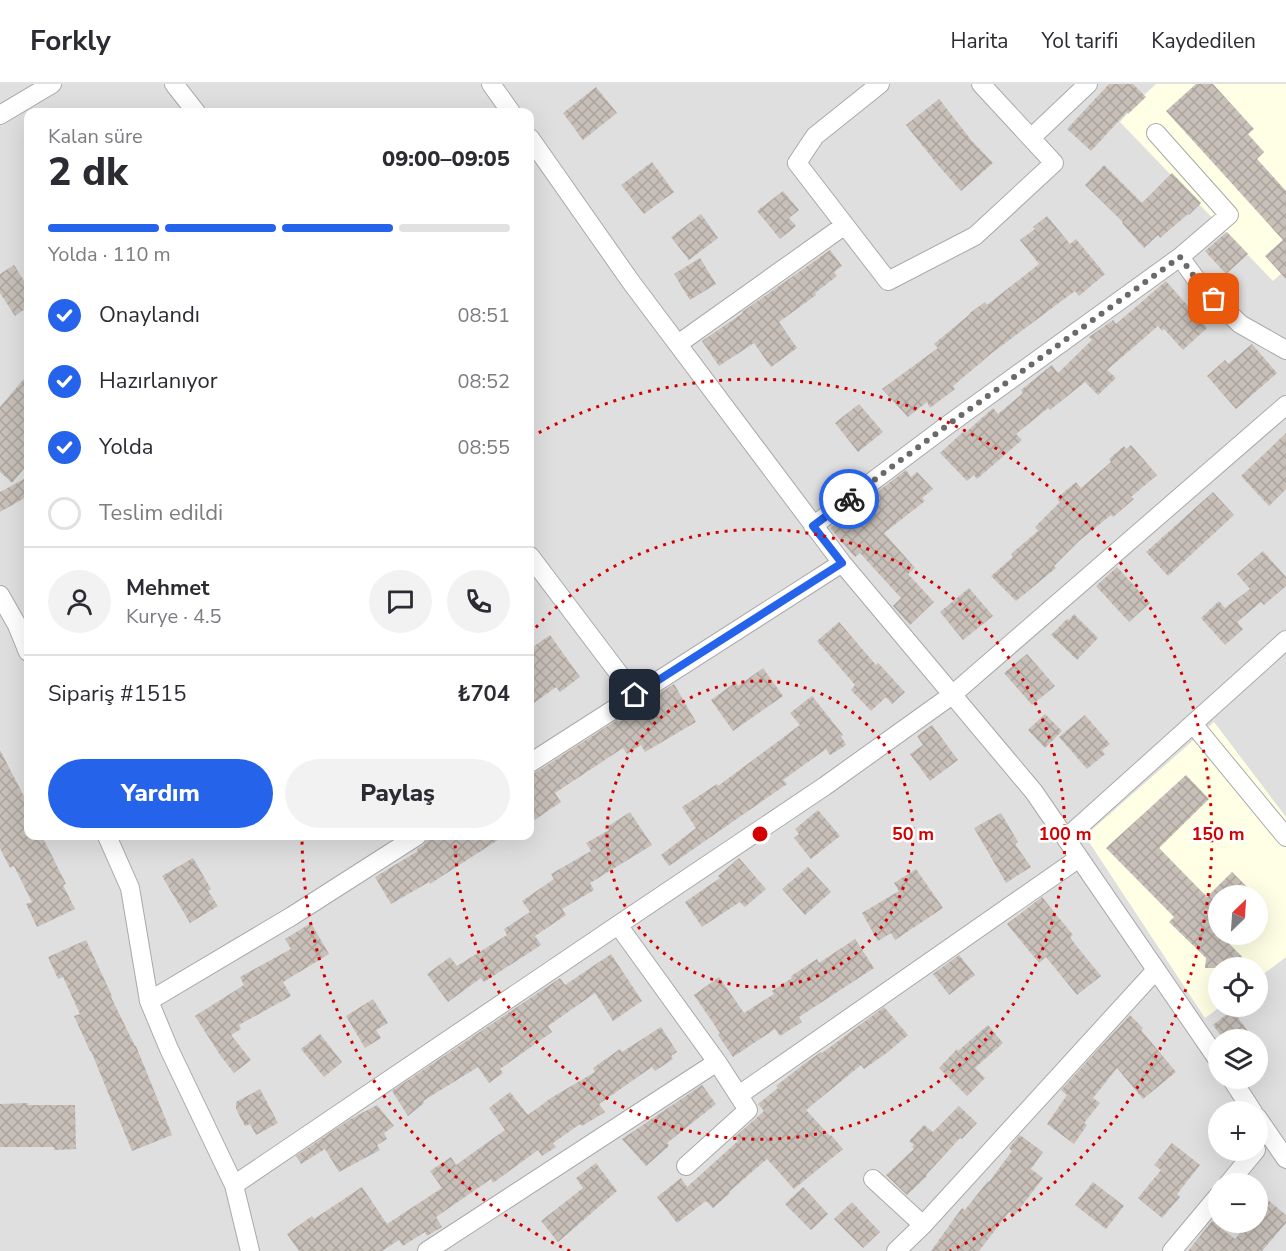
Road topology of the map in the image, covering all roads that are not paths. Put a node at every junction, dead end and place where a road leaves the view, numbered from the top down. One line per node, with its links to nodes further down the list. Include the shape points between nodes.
1 (52, 84): 9 (street)
2 (174, 84): 7 (street)
3 (491, 84): 8 (street)
4 (880, 84): 13 (street, via 815,136 797,163)
5 (981, 84): 11 (street)
6 (1088, 84): 11 (street)
7 (193, 108)
8 (508, 108)
9 (0, 115)
10 (1155, 133): 14 (street, via 1229,215)
11 (1031, 138): 13 (street, via 1054,164 975,236 888,281)
12 (534, 144): 15 (street)
13 (845, 225): 15 (street)
14 (1180, 257): 16 (street, via 1201,286 1240,324); 18 (street)
15 (678, 344): 18 (street)
16 (1286, 350)
17 (1286, 405): 25 (street)
18 (813, 526): 20 (street)
19 (534, 561): 24 (street)
20 (842, 563): 24 (street); 25 (street)
21 (0, 595): 23 (street)
22 (1286, 640): 26 (street)
23 (24, 642)
24 (635, 695): 27 (street)
25 (952, 695): 29 (street, via 1034,792); 33 (street)
26 (1193, 724): 28 (street); 29 (street)
27 (534, 760)
28 (1286, 837)
29 (1066, 838): 32 (street)
30 (109, 840): 35 (street, via 130,888)
31 (411, 840): 35 (street)
32 (1079, 858): 34 (street); 38 (street)
33 (618, 925): 37 (street); 45 (street)
34 (1156, 970): 36 (street); 47 (street)
35 (149, 1001): 45 (street)
36 (1208, 1045)
37 (717, 1062): 38 (street); 49 (street)
38 (739, 1095): 42 (street, via 748,1110)
39 (1269, 1135): 40 (street)
40 (1286, 1159)
41 (1248, 1161): 43 (street)
42 (686, 1166)
43 (1237, 1173)
44 (873, 1179): 47 (street)
45 (234, 1185): 48 (street)
46 (1208, 1208): 51 (street)
47 (923, 1226): 50 (street)
48 (250, 1251)
49 (427, 1251)
50 (896, 1251)
51 (1172, 1251)

